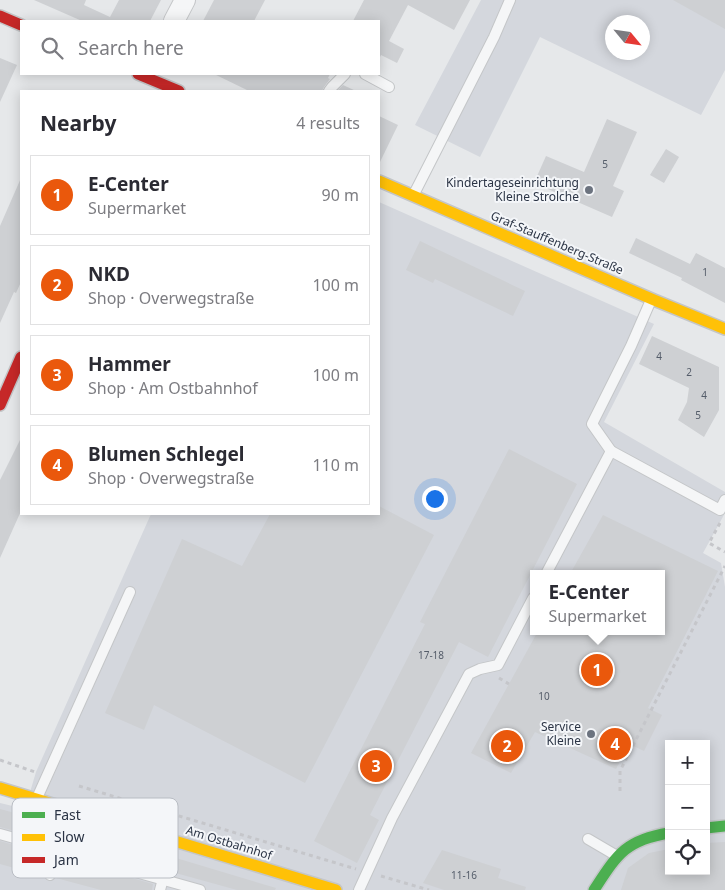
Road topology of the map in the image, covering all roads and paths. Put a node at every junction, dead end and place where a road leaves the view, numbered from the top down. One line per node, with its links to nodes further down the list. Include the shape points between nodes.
1 (185, 0): 4 (street)
2 (510, 0): 13 (lane)
3 (0, 16): 5 (street)
4 (175, 20)
5 (20, 25)
6 (344, 75): 11 (lane)
7 (367, 75): 9 (lane)
8 (143, 79): 10 (street)
9 (389, 86)
10 (176, 90)
11 (330, 90)
12 (380, 180): 13 (street, Graf-Stauffenberg-Straße)
13 (414, 196): 14 (street, Graf-Stauffenberg-Straße)
14 (651, 299): 15 (street, Graf-Stauffenberg-Straße); 18 (lane, via 592,424)
15 (725, 329)
16 (20, 359): 17 (street)
17 (0, 405)
18 (611, 451): 19 (lane, via 720,510); 23 (lane)
19 (725, 500)
20 (721, 521): 21 (path, via 709,543)
21 (725, 552)
22 (725, 566): 30 (path, via 620,770)
23 (548, 570)
24 (130, 592): 27 (lane)
25 (530, 604): 41 (lane, via 498,665 469,674 392,818)
26 (0, 760): 27 (path)
27 (47, 777): 32 (lane)
28 (75, 785): 33 (path)
29 (0, 788): 31 (street, Am Ostbahnhof)
30 (620, 791)
31 (30, 798)
32 (37, 798)
33 (119, 798)
34 (178, 816): 41 (path)
35 (725, 826): 36 (street)
36 (710, 828)
37 (665, 834): 40 (street, via 644,837 626,846)
38 (588, 839): 40 (lane)
39 (178, 841): 46 (street, Am Ostbahnhof)
40 (617, 856): 49 (street)
41 (367, 872): 47 (lane); 48 (path)
42 (159, 878): 43 (lane)
43 (163, 879): 44 (lane); 45 (lane)
44 (160, 890)
45 (200, 890)
46 (336, 890)
47 (359, 890)
48 (429, 890)
49 (594, 890)

